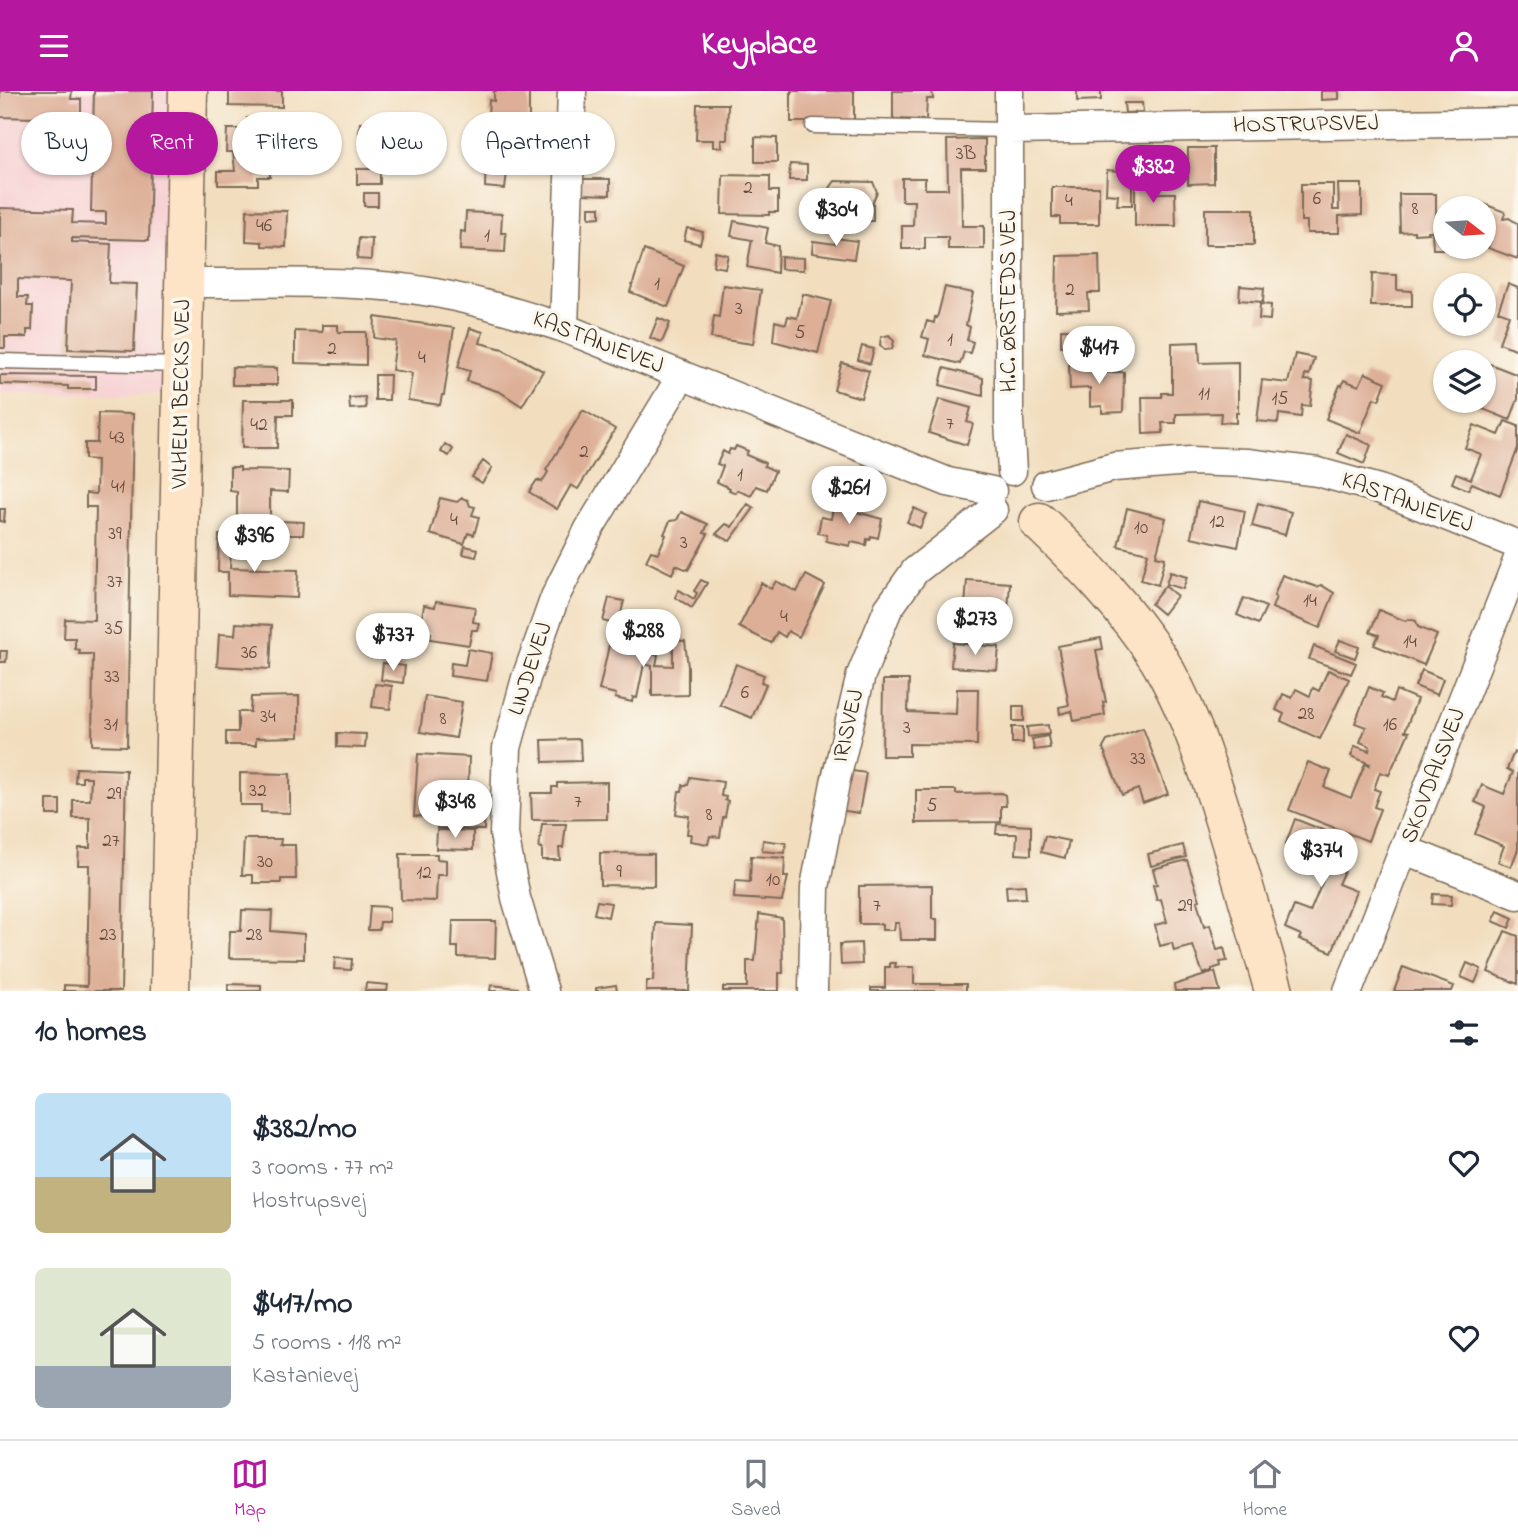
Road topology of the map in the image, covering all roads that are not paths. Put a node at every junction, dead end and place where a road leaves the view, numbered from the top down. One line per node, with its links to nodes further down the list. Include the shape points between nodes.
1 (188, 91): 7 (street, VILHELM BECKS VEJ)
2 (572, 91): 8 (street)
3 (1009, 91): 6 (street, H.C. ØRSTEDS VEJ)
4 (1518, 122): 6 (street, HOSTRUPSVEJ)
5 (813, 126): 6 (lane)
6 (1009, 130): 12 (street, H.C. ØRSTEDS VEJ)
7 (184, 283): 8 (street, KASTANIEVEJ, via 354,285 428,292 500,306); 10 (street, VILHELM BECKS VEJ)
8 (564, 328): 11 (street, KASTANIEVEJ)
9 (0, 361): 10 (lane)
10 (183, 365): 19 (street, VILHELM BECKS VEJ)
11 (682, 376): 13 (street, KASTANIEVEJ); 20 (street, LINDEVEJ, via 589,529 555,597 507,748 504,834 516,898)
12 (1012, 471): 13 (street, via 999,478); 14 (street, via 1032,472)
13 (992, 500): 14 (street, via 997,517 1012,527 1031,526); 21 (street, IRISVEJ, via 915,571 888,609 861,675 815,887)
14 (1042, 503): 15 (street, KASTANIEVEJ, via 1114,467 1190,461 1247,463 1318,472 1380,489); 22 (street, via 1128,615 1180,699 1230,840)
15 (1518, 545)
16 (1518, 559): 17 (street, SKOVDALSVEJ)
17 (1405, 850): 18 (street); 23 (street, SKOVDALSVEJ)
18 (1518, 895)
19 (170, 991)
20 (544, 991)
21 (813, 991)
22 (1274, 991)
23 (1348, 991)

